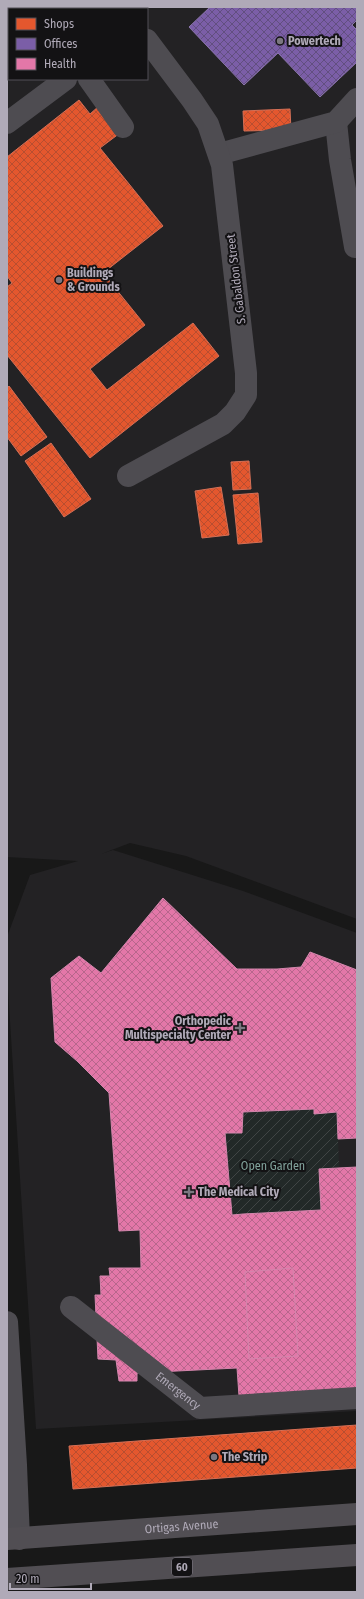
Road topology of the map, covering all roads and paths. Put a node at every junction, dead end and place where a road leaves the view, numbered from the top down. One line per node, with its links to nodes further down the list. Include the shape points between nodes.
1 (148, 41): 9 (street, S. Gabaldon Street, via 208,124)
2 (63, 80): 4 (street)
3 (90, 80): 8 (street)
4 (42, 86): 7 (street)
5 (357, 100): 6 (street)
6 (336, 122): 9 (street); 10 (street)
7 (7, 123)
8 (123, 127)
9 (219, 154): 11 (street, S. Gabaldon Street, via 246,366 246,395 236,412 223,424)
10 (355, 247)
11 (128, 476)
12 (71, 1307): 14 (street, Emergency, via 200,1408)
13 (7, 1322): 16 (street, via 16,1465)
14 (357, 1398)
15 (357, 1514): 16 (main road, Ortigas Avenue)
16 (13, 1539)
17 (357, 1555): 18 (main road, 60)
18 (7, 1580)

